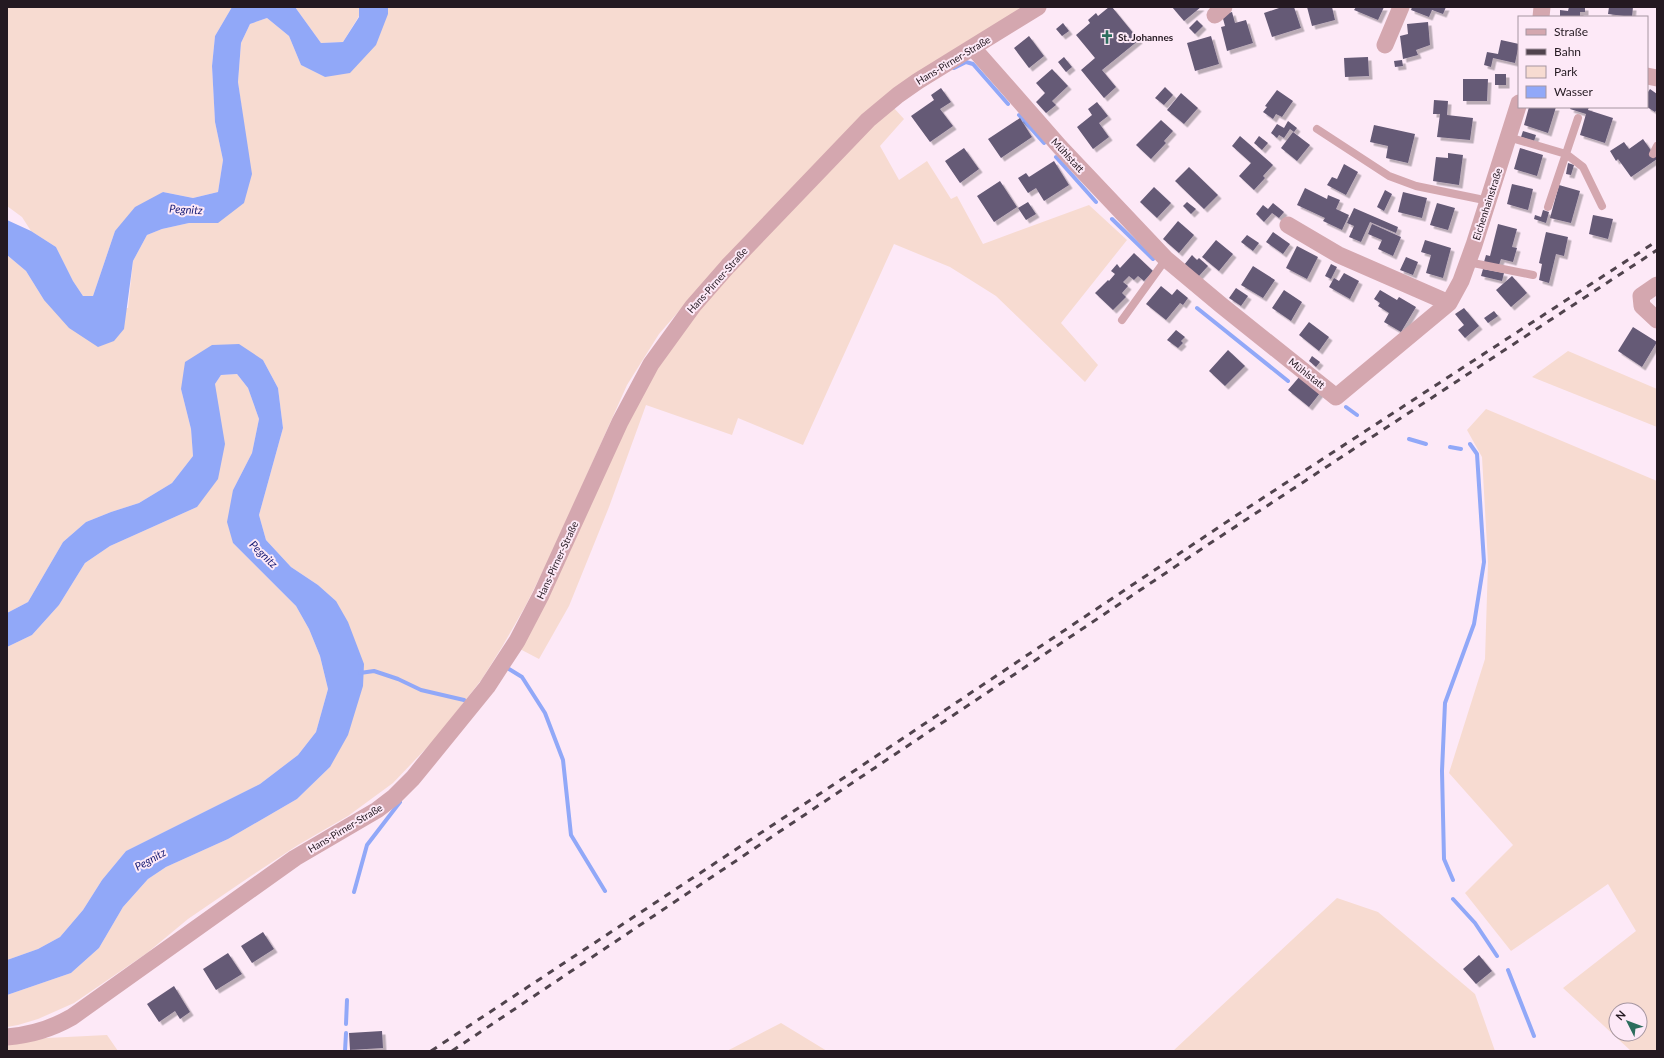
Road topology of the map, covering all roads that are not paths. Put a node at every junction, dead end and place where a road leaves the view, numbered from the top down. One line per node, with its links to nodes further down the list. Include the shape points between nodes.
1 (1038, 7): 4 (street, Hans-Pirner-Straße)
2 (1401, 7): 3 (street)
3 (1385, 45)
4 (973, 48): 14 (street, Mühlstatt, via 1060,147); 22 (street, Hans-Pirner-Straße, via 918,81 868,120 693,306 651,364 620,422 541,595 517,641 487,687 413,778 377,810 289,862 72,1017 42,1032)
5 (1518, 106): 8 (street, Eichenhainstraße)
6 (1578, 118): 9 (lane)
7 (1317, 129): 10 (lane, via 1389,176 1416,186)
8 (1508, 137): 9 (lane); 10 (street, Eichenhainstraße)
9 (1566, 154): 11 (lane, via 1583,167); 12 (lane)
10 (1489, 200): 15 (street, Eichenhainstraße)
11 (1602, 206)
12 (1548, 207)
13 (1288, 225): 18 (street, via 1339,255)
14 (1166, 259): 19 (lane); 21 (street, Mühlstatt)
15 (1468, 262): 16 (lane); 18 (street, Eichenhainstraße)
16 (1532, 275)
17 (1657, 285): 20 (street, via 1641,296 1642,306)
18 (1449, 303): 21 (street, Eichenhainstraße)
19 (1122, 320)
20 (1657, 320)
21 (1336, 397)
22 (7, 1037)

